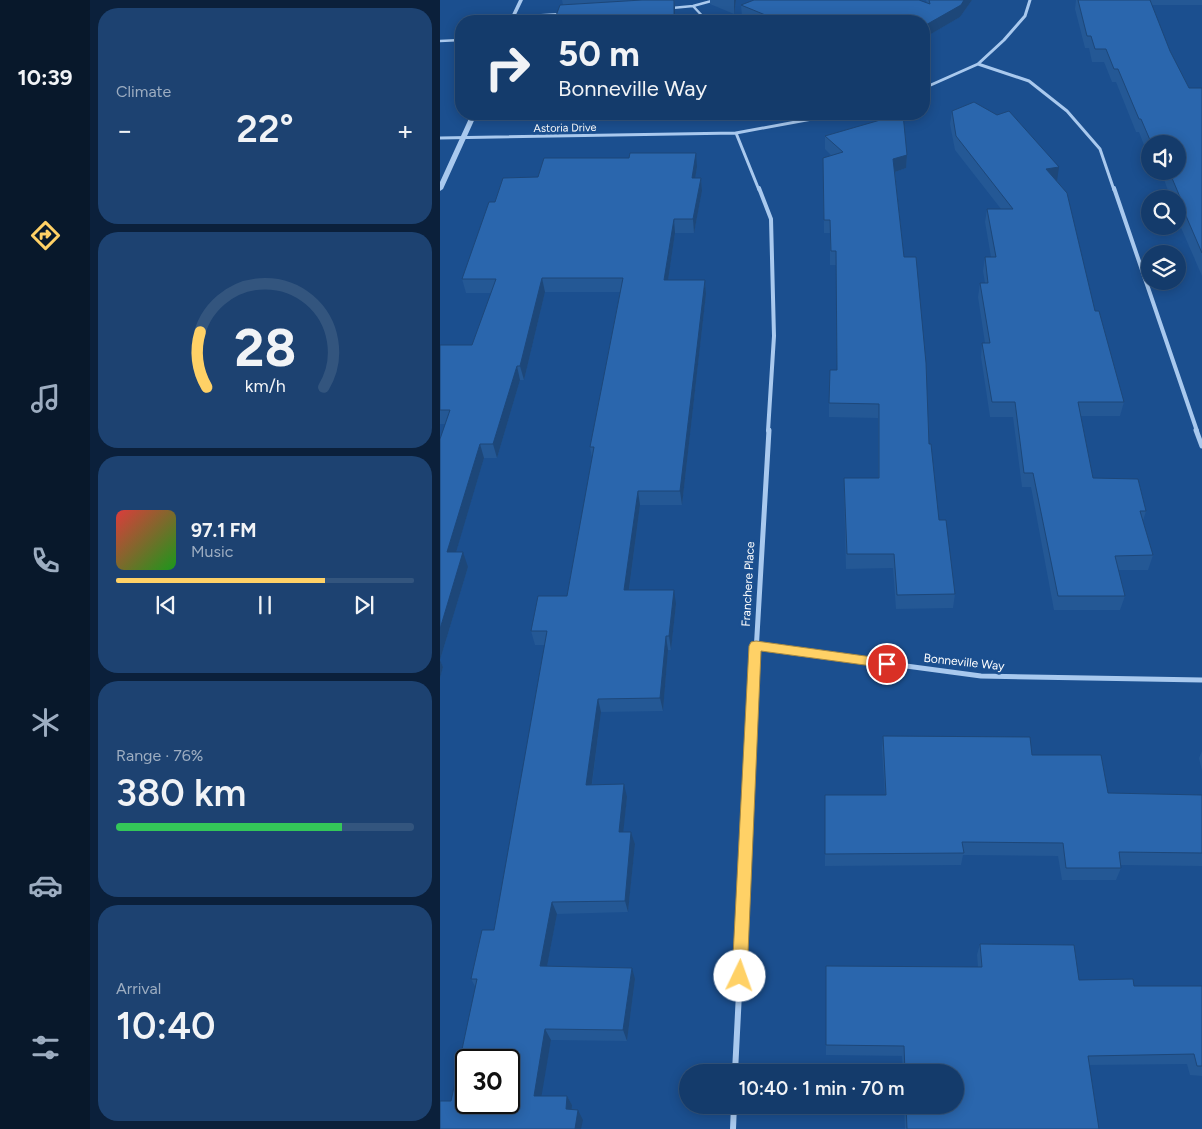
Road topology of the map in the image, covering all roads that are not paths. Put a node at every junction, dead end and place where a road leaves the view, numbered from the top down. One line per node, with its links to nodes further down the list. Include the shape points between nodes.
1 (521, 0): 7 (street)
2 (715, 0): 4 (lane)
3 (1030, 0): 12 (street, via 1025,16)
4 (693, 6): 5 (lane); 9 (lane)
5 (668, 9)
6 (567, 14): 8 (lane)
7 (514, 15)
8 (556, 15)
9 (701, 15)
10 (440, 40): 11 (lane)
11 (455, 40)
12 (978, 64): 13 (street); 20 (street, via 1029,81 1068,111 1100,149)
13 (930, 85)
14 (472, 120): 18 (street)
15 (813, 120): 16 (street, Astoria Drive)
16 (736, 133): 18 (street, Astoria Drive); 21 (street, Franchere Place, via 772,219 774,336)
17 (440, 138): 18 (street, Astoria Drive)
18 (464, 138): 19 (street)
19 (440, 189)
20 (1202, 446)
21 (756, 646): 22 (street, Bonneville Way, via 981,676); 23 (street, Franchere Place)
22 (1202, 680)
23 (735, 1064)
24 (733, 1114): 25 (street)
25 (732, 1129)

